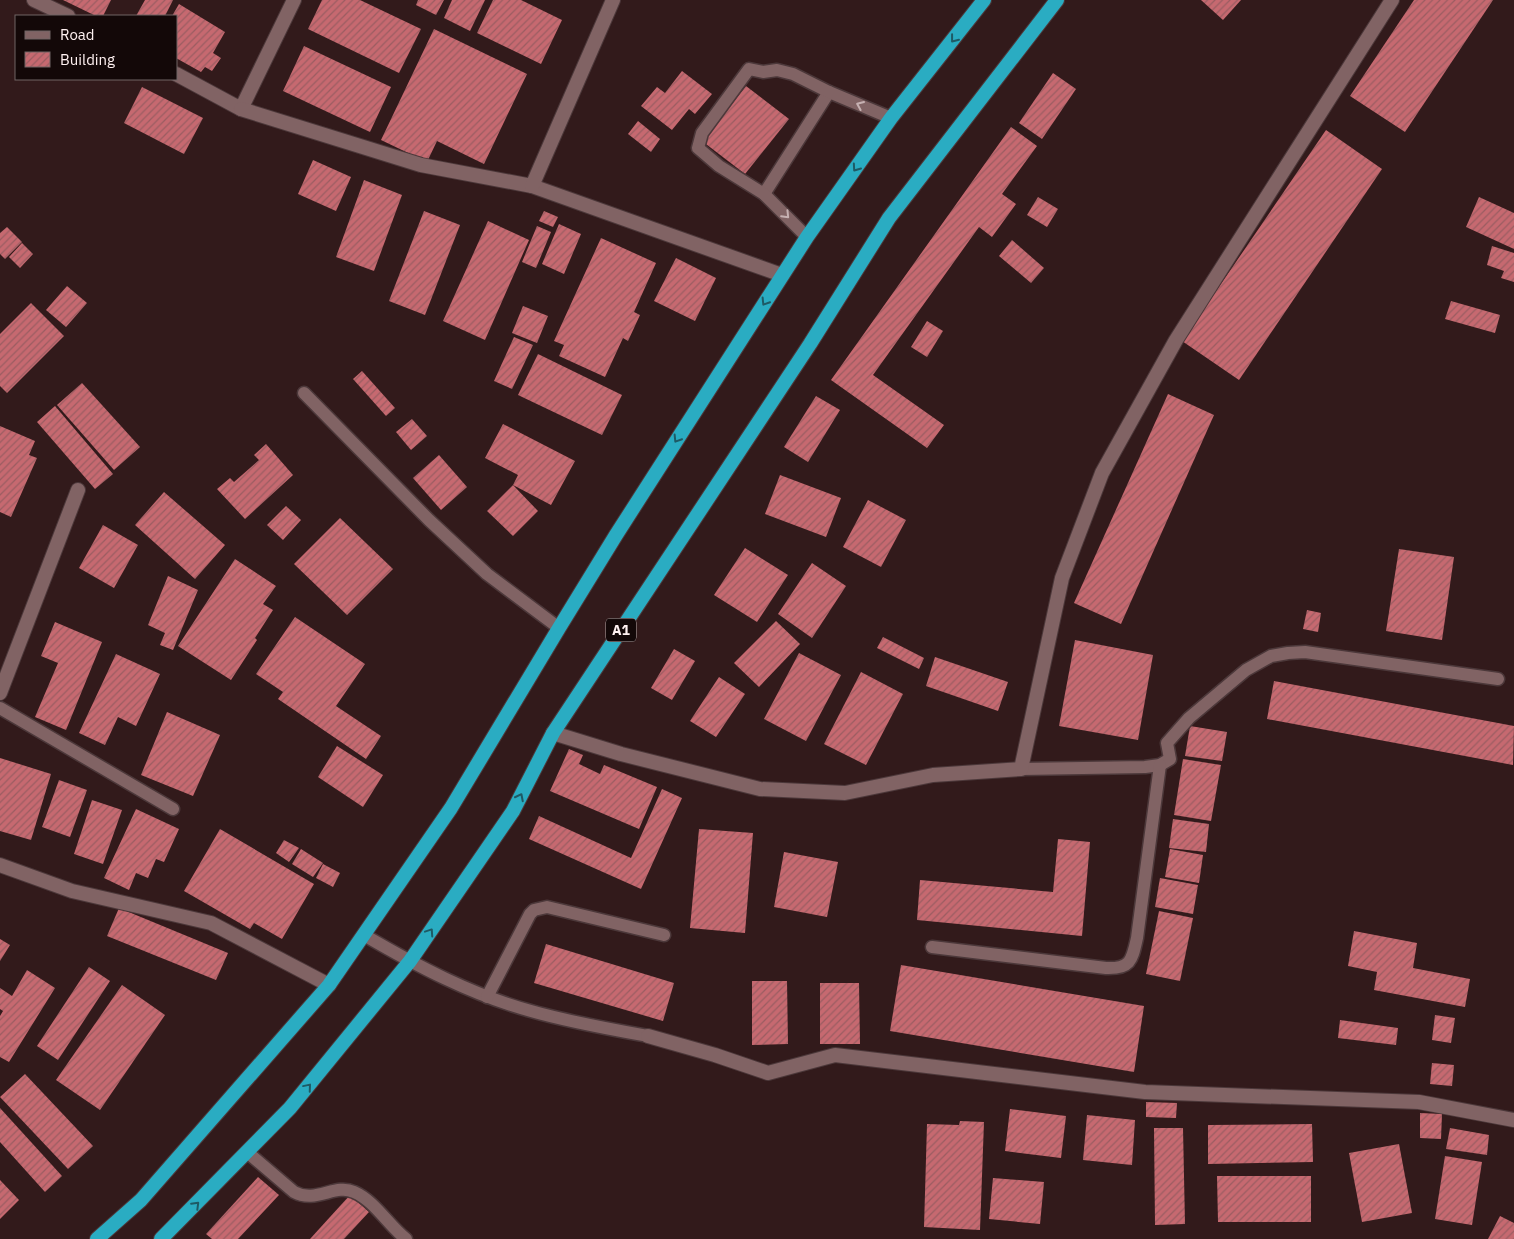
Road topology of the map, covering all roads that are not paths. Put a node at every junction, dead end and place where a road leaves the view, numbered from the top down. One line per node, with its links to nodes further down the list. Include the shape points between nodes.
1 (34, 0): 7 (street)
2 (294, 0): 10 (street)
3 (613, 0): 12 (street)
4 (984, 0): 11 (highway, one-way to 11)
5 (1057, 0): 22 (highway, A1, via 889,218 810,344)
6 (1392, 0): 24 (street, via 1176,340 1102,473 1062,578)
7 (66, 15)
8 (178, 75): 10 (street)
9 (829, 92): 11 (lane, one-way to 9); 13 (lane); 13 (lane, via 793,74 749,69 702,133 698,148 719,166)
10 (241, 109): 12 (street, via 421,165)
11 (891, 118): 14 (highway, one-way to 14)
12 (532, 186): 15 (street)
13 (764, 194): 14 (lane, one-way to 14)
14 (806, 237): 15 (highway)
15 (782, 275): 18 (highway, one-way to 18)
16 (304, 392): 18 (lane, via 436,527 487,574)
17 (78, 490): 20 (street)
18 (559, 628): 27 (highway, via 451,808)
19 (1498, 678): 23 (lane, via 1305,652 1272,656 1246,670 1189,718 1167,743 1170,759)
20 (0, 693)
21 (0, 708): 25 (lane)
22 (553, 733): 24 (street, via 621,754 760,788 844,793 932,775); 30 (highway, A1, one-way to 22, via 513,810)
23 (1160, 765): 24 (lane); 29 (lane, via 1133,957 1126,966 1106,968)
24 (1021, 769)
25 (173, 809)
26 (0, 865): 31 (street, via 72,891 211,923)
27 (364, 935): 30 (lane); 31 (highway)
28 (664, 935): 32 (lane, via 547,906 540,908 530,914)
29 (932, 947)
30 (410, 962): 32 (lane); 35 (highway, A1, one-way to 30, via 290,1108)
31 (329, 985): 36 (highway, via 141,1200)
32 (487, 996): 33 (lane, via 540,1014)
33 (648, 1036): 34 (street, via 768,1073 835,1055 1145,1092 1419,1102)
34 (1514, 1120)
35 (247, 1152): 37 (highway, A1, one-way to 35); 38 (lane, via 302,1196 346,1189 354,1192 374,1206)
36 (98, 1239)
37 (161, 1239)
38 (406, 1239)

